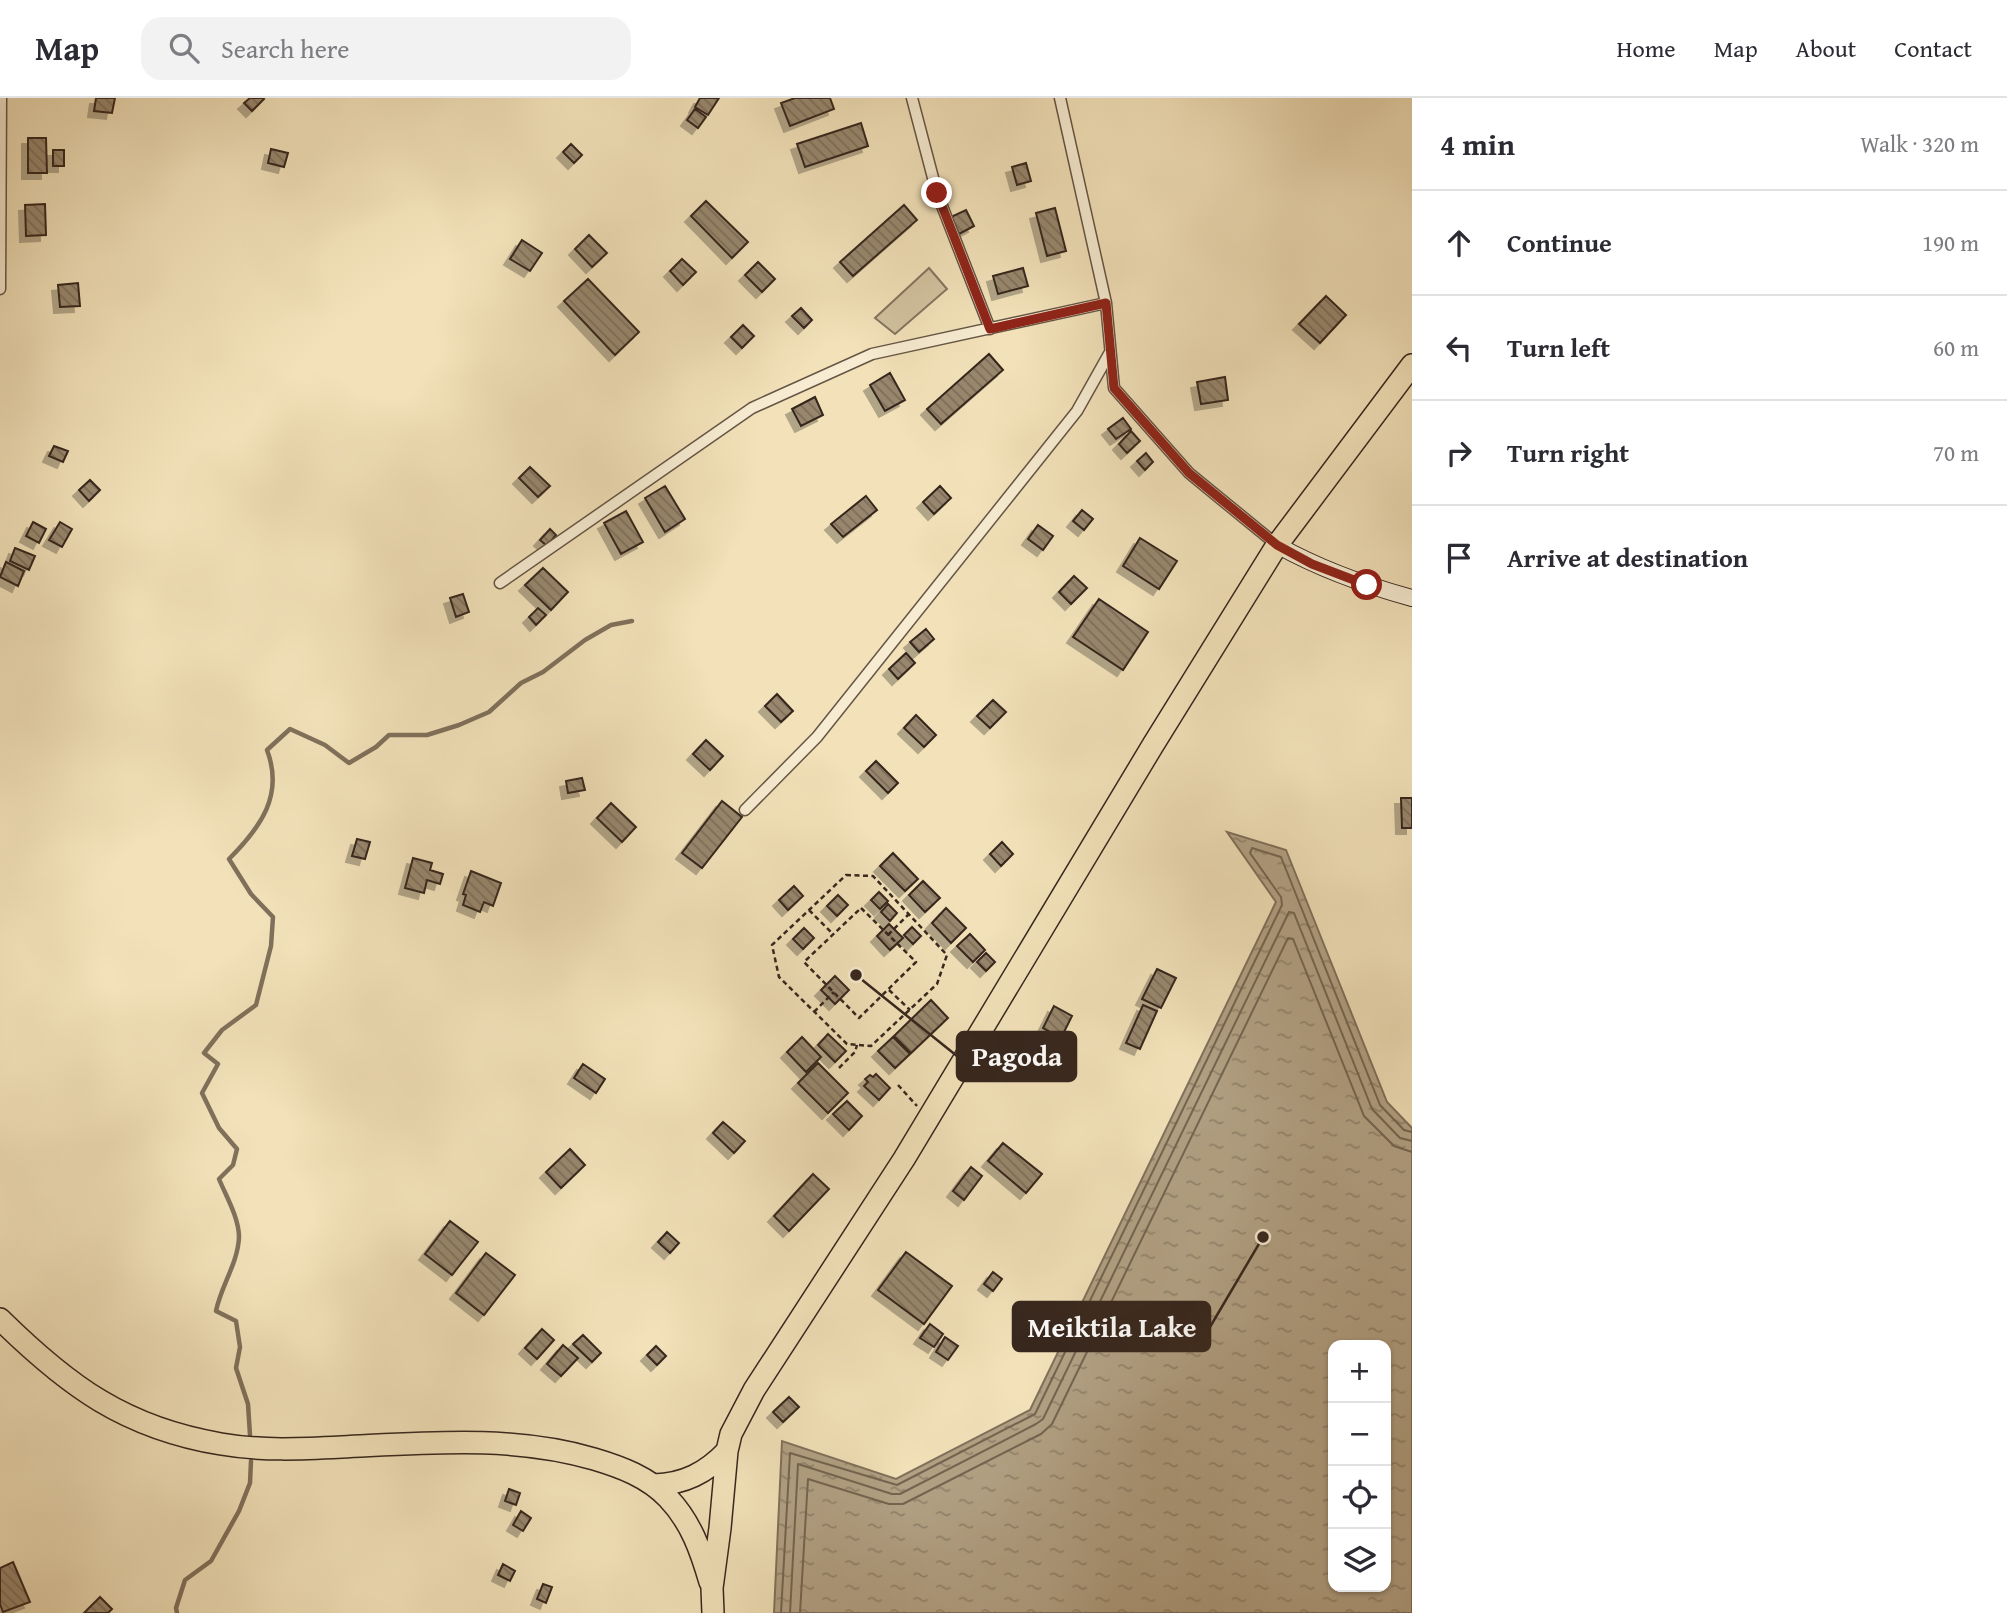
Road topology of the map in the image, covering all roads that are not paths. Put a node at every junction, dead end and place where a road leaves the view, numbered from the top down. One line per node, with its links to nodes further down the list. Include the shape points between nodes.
1 (1, 98): 4 (street)
2 (912, 98): 6 (street, via 937,193)
3 (1059, 98): 5 (street)
4 (0, 289)
5 (1106, 303): 6 (street); 7 (street)
6 (990, 329): 10 (street, via 872,354 752,408)
7 (1109, 354): 9 (street, via 1114,388 1180,464); 12 (street, via 1077,411 817,737)
8 (1412, 365): 9 (highway)
9 (1277, 545): 11 (street, via 1312,564); 14 (highway, via 928,1120 754,1390)
10 (500, 583)
11 (1412, 598)
12 (745, 810)
13 (0, 1319): 15 (highway, via 33,1352 100,1402 180,1435 222,1445 288,1449 445,1443 538,1446 609,1463)
14 (727, 1451): 15 (highway, via 694,1477); 16 (highway)
15 (654, 1485): 16 (highway, via 691,1530)
16 (712, 1588): 17 (highway)
17 (713, 1613)

